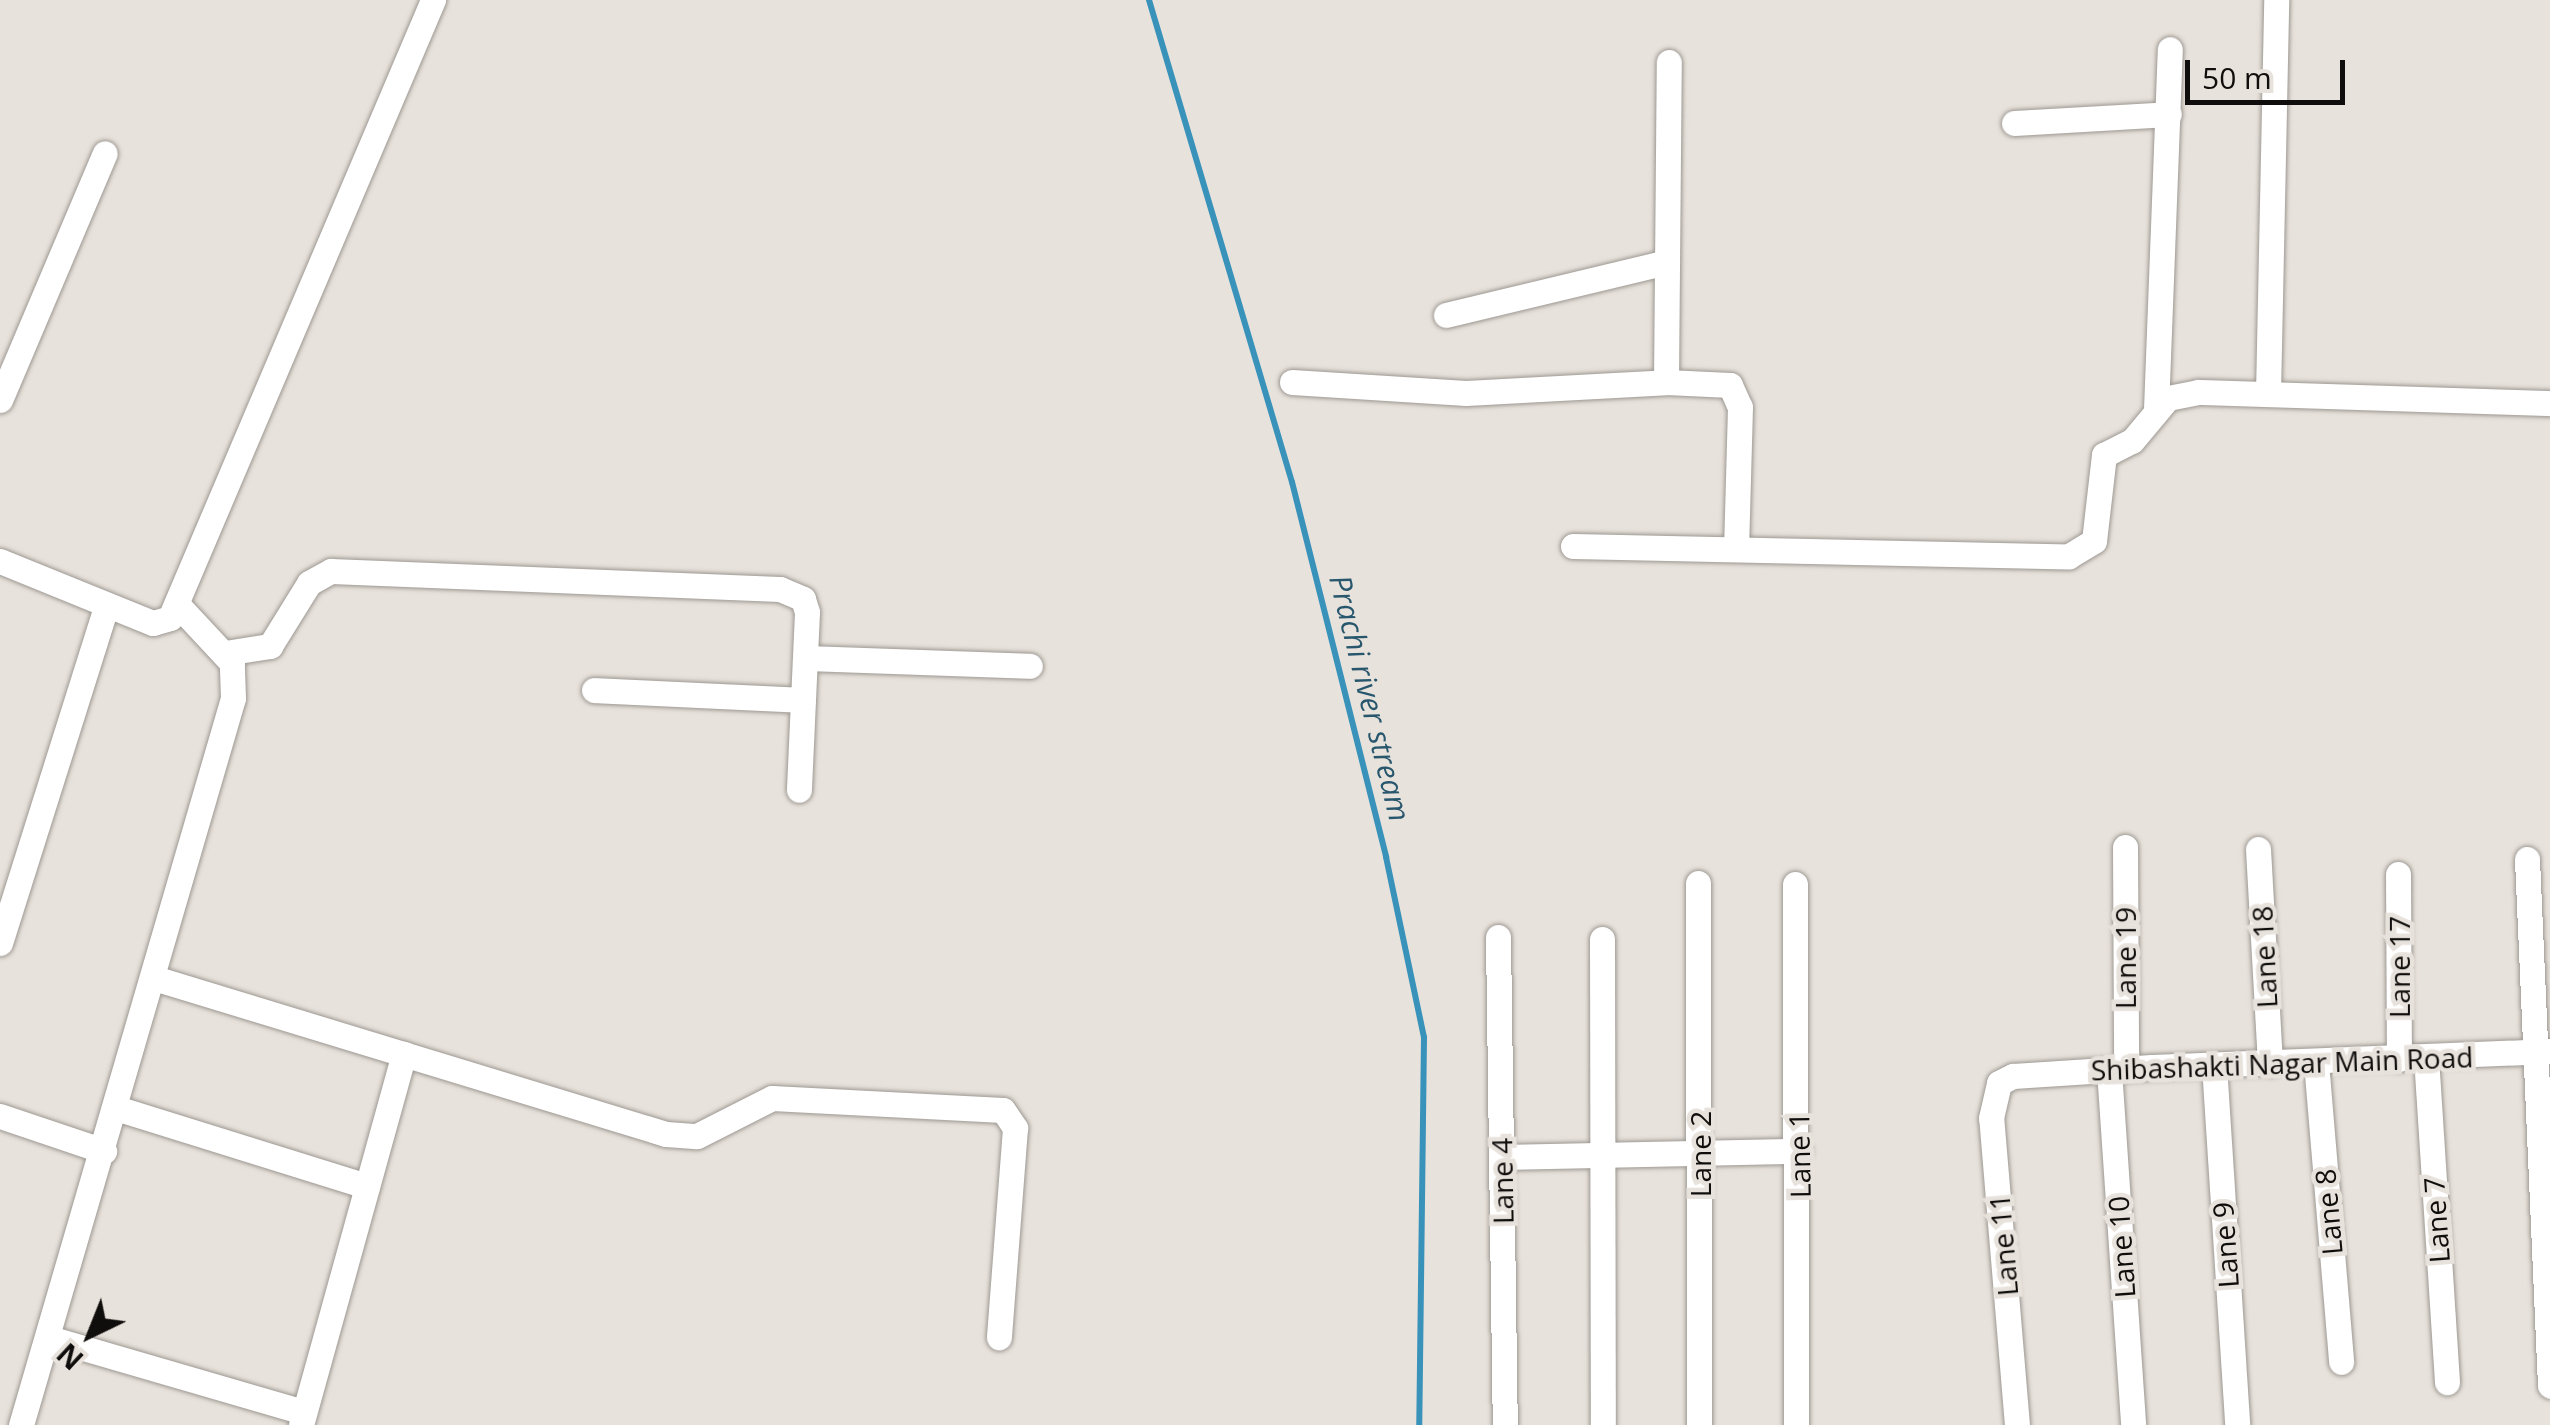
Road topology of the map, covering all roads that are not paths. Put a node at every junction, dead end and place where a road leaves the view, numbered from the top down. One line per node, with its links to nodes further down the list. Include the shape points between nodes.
1 (433, 0): 19 (street)
2 (2276, 0): 12 (street)
3 (2170, 49): 5 (street)
4 (1669, 62): 8 (street)
5 (2169, 114): 6 (street); 15 (street)
6 (2014, 123)
7 (105, 153): 13 (street)
8 (1667, 262): 9 (street); 11 (street)
9 (1446, 315)
10 (1292, 382): 11 (street, via 1466,393)
11 (1666, 382): 17 (street, via 1718,381 1737,392)
12 (2268, 394): 14 (street); 15 (street, via 2198,392)
13 (0, 400)
14 (2550, 403)
15 (2156, 408): 17 (street, via 2138,436 2100,463 2099,522 2083,551)
16 (1573, 546): 17 (street)
17 (1736, 549)
18 (2, 564): 20 (street)
19 (178, 605): 20 (street, via 170,618 153,622); 21 (street)
20 (106, 606): 35 (street)
21 (225, 653): 22 (street, via 270,646 318,576 369,571 780,589 803,599); 36 (street, via 235,678 232,698)
22 (805, 658): 23 (street); 25 (street)
23 (1030, 666)
24 (594, 690): 25 (street)
25 (803, 700): 26 (street)
26 (799, 790)
27 (2125, 847): 44 (street, Lane 19)
28 (2258, 850): 42 (street, Lane 18)
29 (2526, 859): 37 (street)
30 (2398, 874): 40 (street, Lane 17)
31 (1698, 883): 50 (street, Lane 2)
32 (1795, 884): 49 (street, Lane 1)
33 (1498, 937): 52 (street, Lane 4)
34 (1602, 940): 51 (street)
35 (0, 942)
36 (154, 978): 38 (street); 46 (street)
37 (2543, 1052): 39 (street, Shibashakti Nagar Main Road); 58 (street)
38 (404, 1054): 53 (street); 54 (street, via 682,1136 710,1131 772,1098 1002,1110 1015,1128)
39 (2426, 1057): 40 (street, Shibashakti Nagar Main Road); 57 (street, Lane 7)
40 (2399, 1059): 41 (street, Shibashakti Nagar Main Road)
41 (2316, 1062): 42 (street, Shibashakti Nagar Main Road); 56 (street, Lane 8)
42 (2270, 1064): 43 (street, Shibashakti Nagar Main Road)
43 (2214, 1065): 44 (street, Shibashakti Nagar Main Road); 67 (street, Lane 9)
44 (2117, 1069): 45 (street, Shibashakti Nagar Main Road); 66 (street, Lane 10)
45 (2014, 1076): 65 (street, Lane 11, via 1991,1098)
46 (116, 1108): 48 (street); 53 (street)
47 (0, 1116): 48 (street)
48 (104, 1150): 55 (street)
49 (1799, 1152): 50 (street); 64 (street, Lane 1)
50 (1701, 1154): 51 (street); 63 (street, Lane 2)
51 (1598, 1156): 52 (street); 62 (street)
52 (1502, 1157): 61 (street, Lane 4)
53 (366, 1186): 59 (street)
54 (999, 1337)
55 (49, 1338): 59 (street); 60 (street)
56 (2341, 1362)
57 (2447, 1382)
58 (2550, 1386)
59 (302, 1419)
60 (21, 1425)
61 (1504, 1425)
62 (1603, 1425)
63 (1699, 1425)
64 (1796, 1425)
65 (2016, 1425)
66 (2133, 1425)
67 (2237, 1425)

